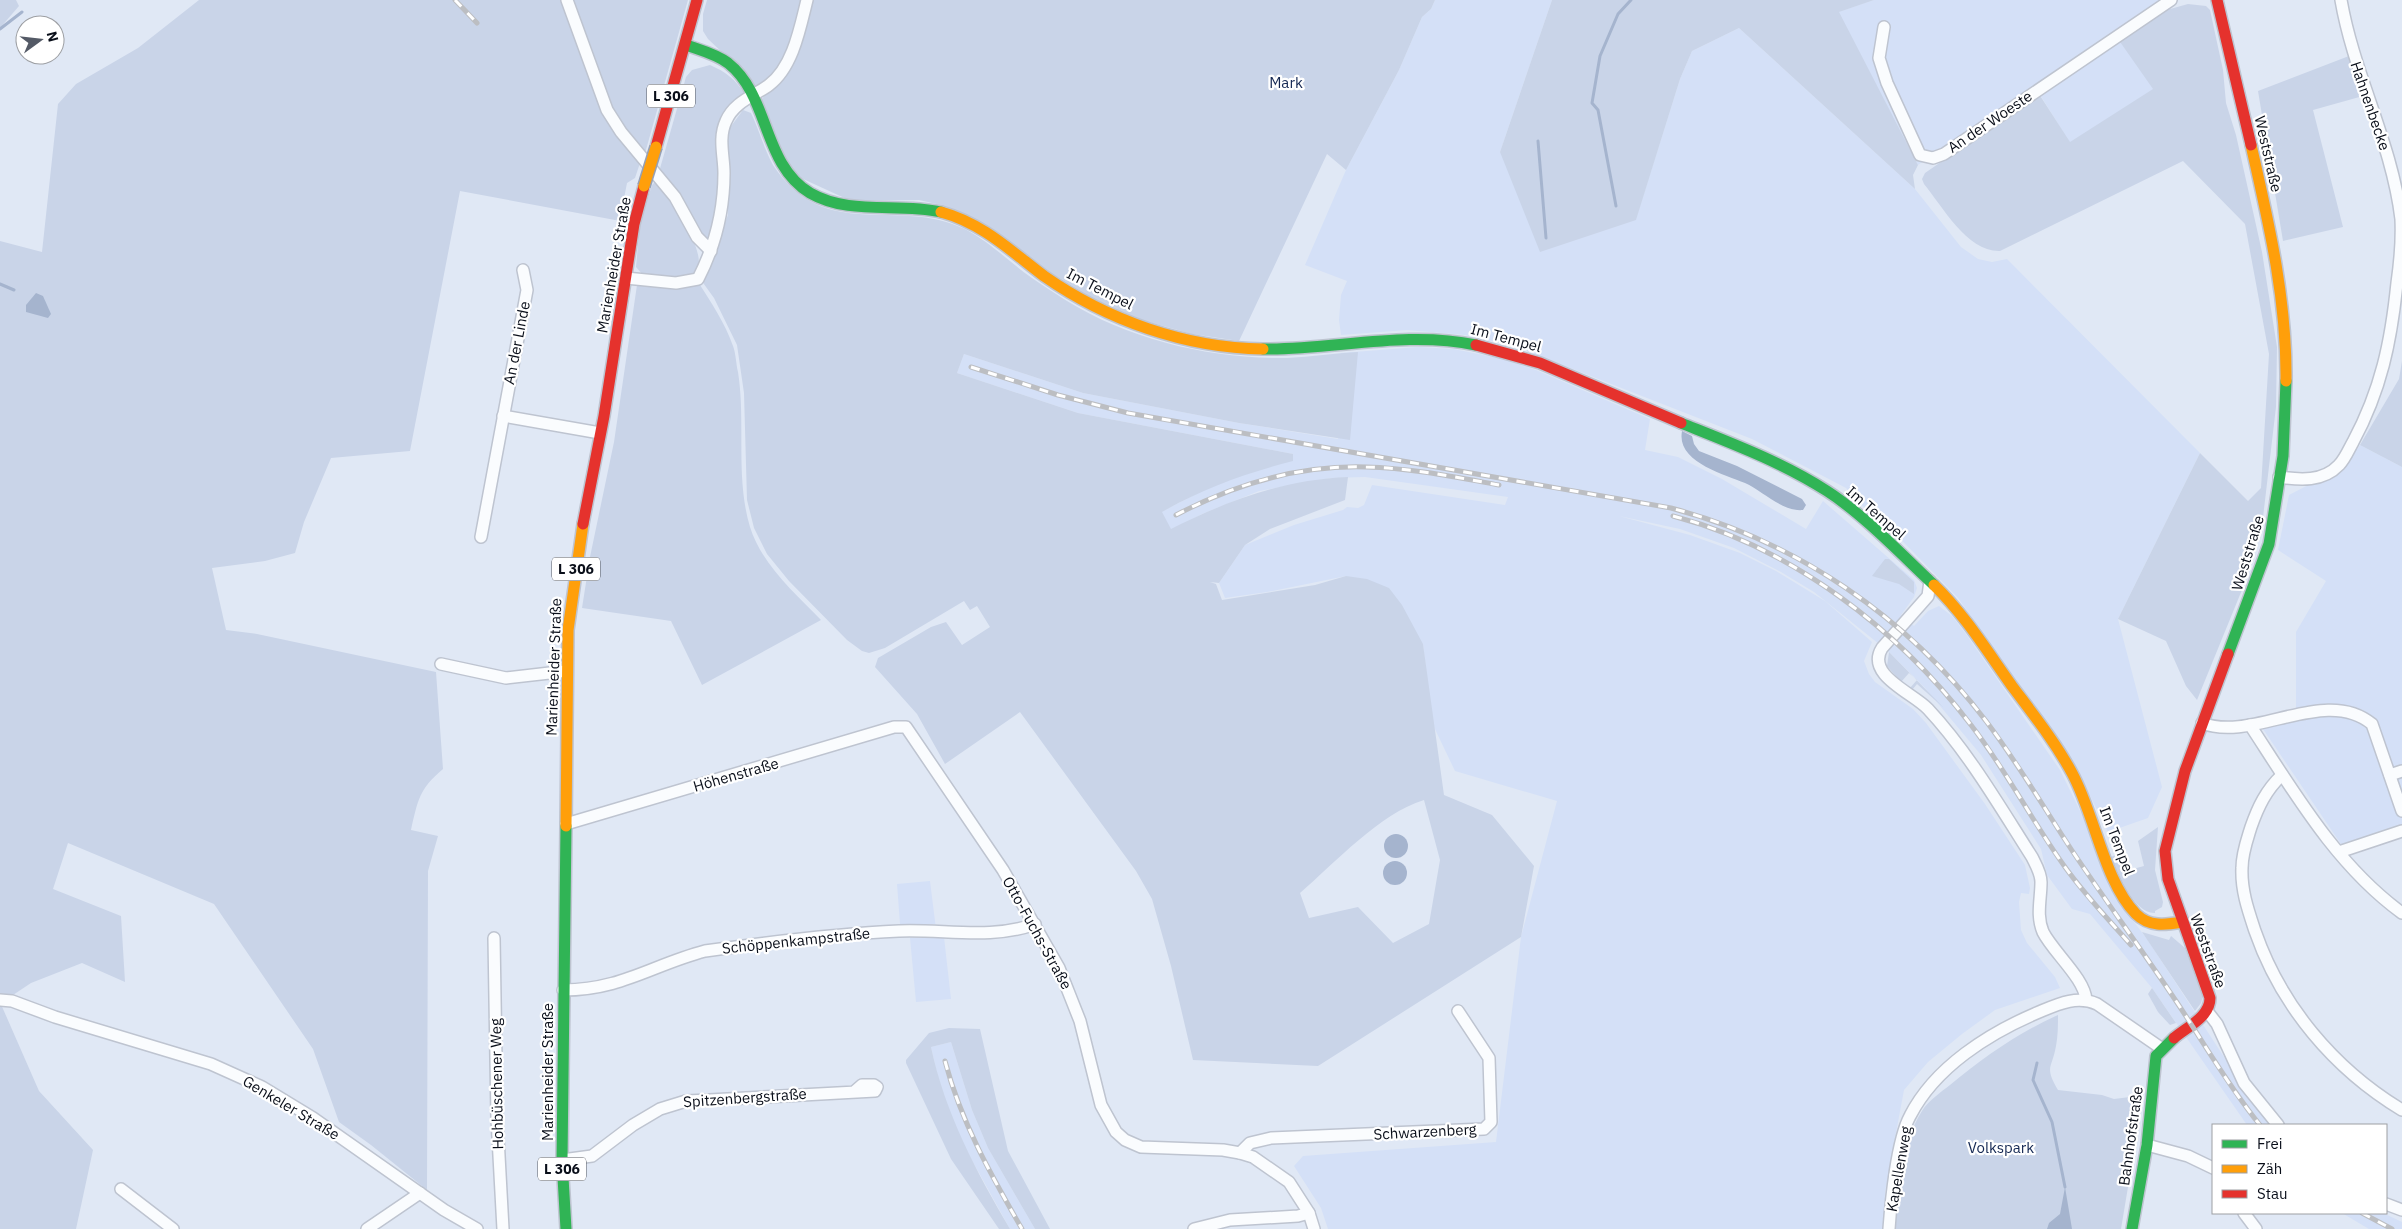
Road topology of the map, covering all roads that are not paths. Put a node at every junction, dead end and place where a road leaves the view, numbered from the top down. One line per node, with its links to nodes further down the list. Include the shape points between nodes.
1 (567, 0): 10 (street, via 607,110 621,132 675,197 697,237)
2 (697, 0): 8 (main road, Marienheider Straße / L 306)
3 (807, 0): 9 (street, via 786,66 770,84)
4 (2171, 0): 7 (street, An der Woeste, via 1944,154 1933,158 1920,155 1887,83 1879,58)
5 (2217, 0): 15 (main road, Weststraße, via 2274,250 2283,306 2285,396)
6 (2341, 0): 15 (street, Hahnenbecke, via 2353,54 2391,167 2401,219 2402,244 2391,336 2383,372 2366,418 2339,465 2317,478)
7 (1884, 27)
8 (686, 45): 9 (main road, Im Tempel, via 718,56 730,65 740,74); 12 (main road, Marienheider Straße / L 306, bridge, via 634,224)
9 (752, 96): 10 (street, via 730,112 725,122 721,150 723,202); 17 (main road, Im Tempel, via 782,167 807,191 821,198 857,207 919,207 952,214 978,226 1071,294 1119,318 1177,337 1252,349 1387,340 1453,340 1516,353 1755,453 1809,481 1850,508)
10 (711, 251): 12 (street, via 698,280 676,283)
11 (523, 270): 13 (street, An der Linde, via 527,290)
12 (626, 278): 14 (main road, Marienheider Straße / L 306)
13 (504, 416): 14 (street); 16 (street, An der Linde)
14 (600, 433): 19 (main road, Marienheider Straße / L 306, via 570,605)
15 (2279, 477): 20 (main road, Weststraße, via 2269,544)
16 (481, 537)
17 (1930, 581): 31 (main road, Im Tempel, via 1954,605 2062,756 2086,802 2110,871 2128,903 2147,922 2163,925); 36 (street, via 1928,596 1878,653 1880,668 1940,723 2032,857 2040,878 2040,924 2054,950 2084,989)
18 (441, 664): 19 (street, via 506,678)
19 (567, 670): 27 (main road, Marienheider Straße / L 306)
20 (2202, 723): 21 (street, via 2220,727); 31 (main road, Weststraße, via 2165,851 2168,879)
21 (2250, 725): 24 (street); 25 (street, via 2306,712 2360,714 2372,724)
22 (906, 727): 27 (street, Höhenstraße); 32 (street, Otto-Fuchs-Straße, via 972,821)
23 (2402, 771): 25 (street)
24 (2282, 775): 29 (street); 41 (street, via 2264,796 2244,847 2242,866 2247,910 2258,941 2279,986 2312,1033 2371,1090)
25 (2390, 775): 26 (street)
26 (2402, 811)
27 (566, 824): 34 (main road, Marienheider Straße / L 306)
28 (2402, 831): 29 (street)
29 (2339, 852): 30 (street, via 2374,890)
30 (2402, 913)
31 (2182, 922): 38 (main road, Weststraße, via 2209,992)
32 (1035, 924): 34 (street, Schöppenkampstraße, via 1016,930 971,933 897,931 705,951 626,981 591,989); 44 (street, Otto-Fuchs-Straße, via 1073,1001 1101,1106 1116,1132 1141,1147)
33 (494, 938): 56 (street, Hohbüschener Weg)
34 (563, 990): 45 (main road, Marienheider Straße / L 306)
35 (0, 1000): 48 (street, Genkeler Straße, via 12,1001 211,1064 262,1087)
36 (2086, 1000): 39 (street, via 2097,1004); 60 (street, Kapellenweg, via 2069,1001 2019,1021 1971,1050 1937,1079 1918,1102 1905,1127)
37 (1458, 1011): 44 (street, Schwarzenberg, via 1486,1052 1490,1064 1491,1122 1484,1129 1271,1138 1250,1142)
38 (2207, 1011): 39 (main road, Weststraße); 42 (street, via 2217,1024 2244,1083)
39 (2161, 1048): 43 (main road, Bahnhofstraße, via 2154,1067)
40 (854, 1092): 45 (street, Spitzenbergstraße, via 680,1102 646,1117 592,1156)
41 (2402, 1110)
42 (2277, 1124)
43 (2147, 1145): 46 (street, via 2188,1156); 61 (main road, Bahnhofstraße)
44 (1240, 1152): 51 (street, Otto-Fuchs-Straße, via 1282,1176)
45 (562, 1160): 57 (main road, Marienheider Straße / L 306)
46 (2212, 1168)
47 (121, 1190): 53 (street)
48 (420, 1193): 54 (street); 55 (street, Genkeler Straße)
49 (2387, 1204): 50 (street)
50 (2402, 1210)
51 (1308, 1213): 58 (street, via 1230,1220); 59 (street, Otto-Fuchs-Straße)
52 (2245, 1214): 62 (street)
53 (173, 1229)
54 (367, 1229)
55 (477, 1229)
56 (504, 1229)
57 (566, 1229)
58 (1194, 1229)
59 (1314, 1229)
60 (1889, 1229)
61 (2132, 1229)
62 (2256, 1229)

